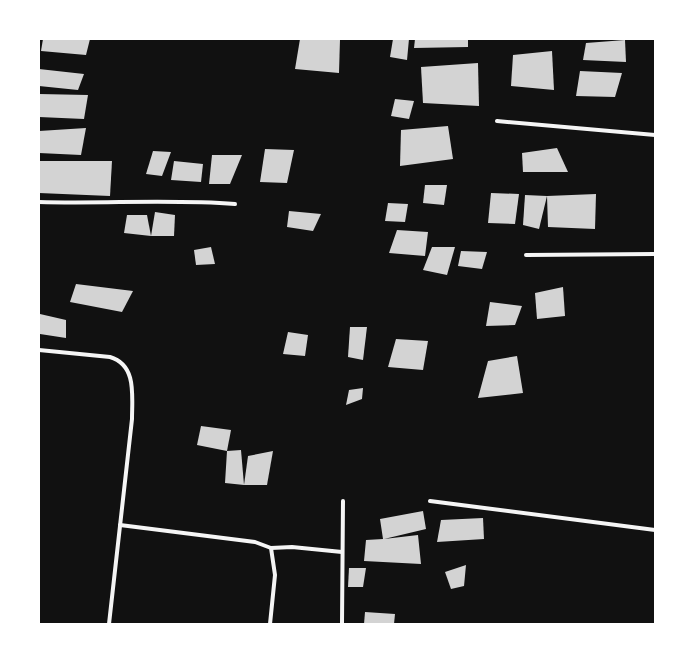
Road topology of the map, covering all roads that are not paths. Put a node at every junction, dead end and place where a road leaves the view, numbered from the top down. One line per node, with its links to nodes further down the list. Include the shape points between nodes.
1 (497, 121): 2 (street)
2 (655, 135)
3 (39, 202): 4 (street, via 99,204 175,201)
4 (235, 204)
5 (655, 254): 6 (street)
6 (526, 255)
7 (39, 350): 10 (street, via 110,357 118,359 125,366 132,391 132,419)
8 (343, 501): 13 (street)
9 (430, 501): 11 (street)
10 (120, 525): 12 (street, via 254,542); 14 (street)
11 (655, 530)
12 (271, 548): 13 (street, via 292,547); 15 (street, via 275,575)
13 (342, 552): 16 (street)
14 (109, 624)
15 (270, 624)
16 (342, 624)

